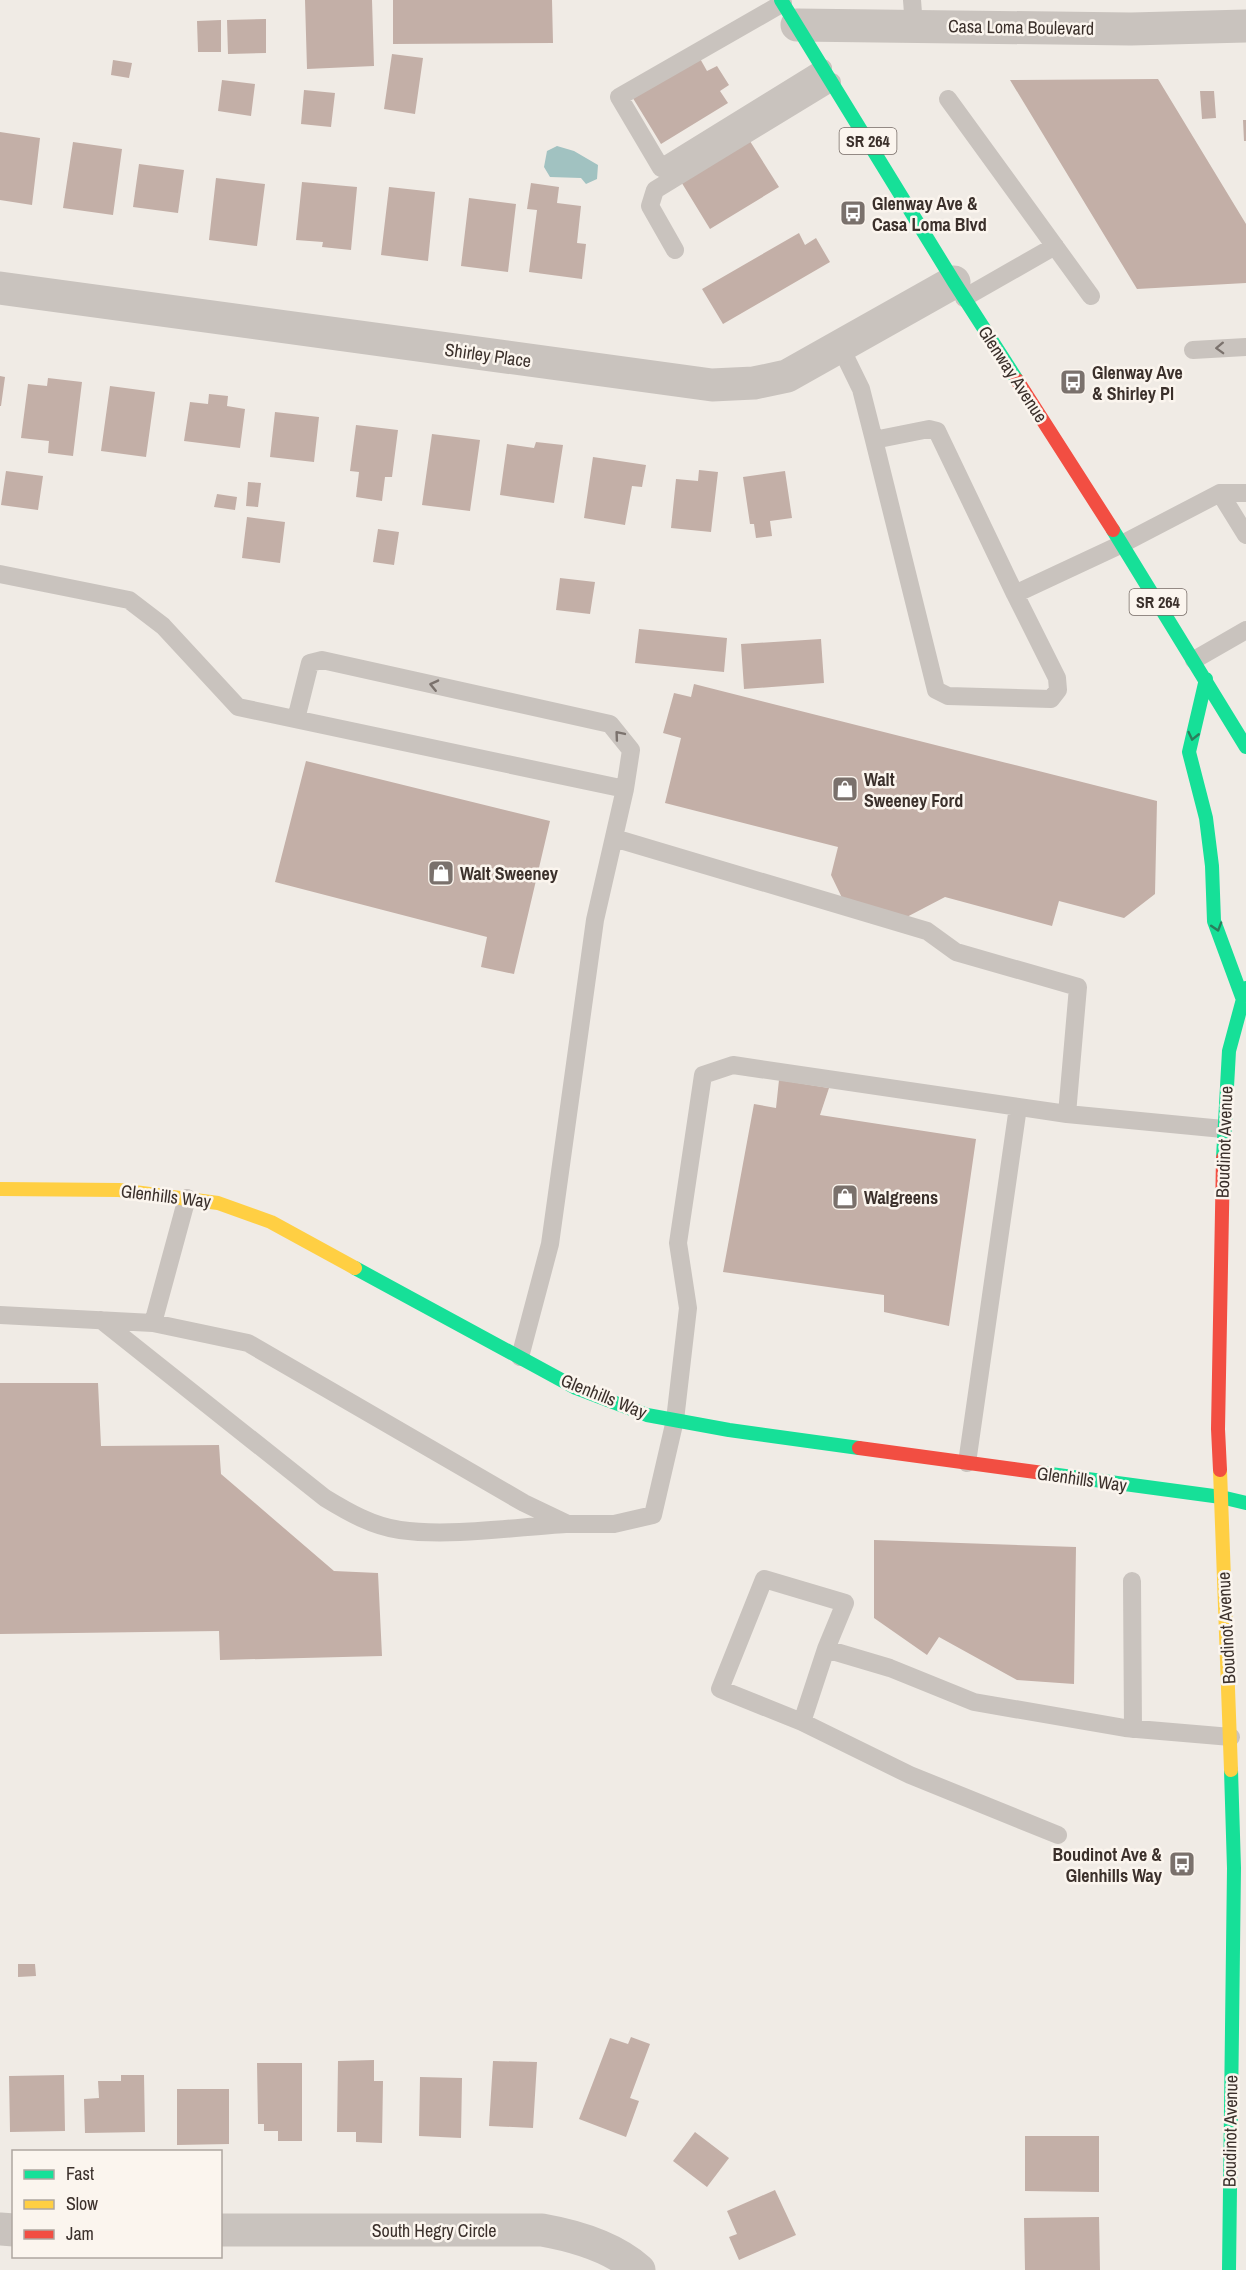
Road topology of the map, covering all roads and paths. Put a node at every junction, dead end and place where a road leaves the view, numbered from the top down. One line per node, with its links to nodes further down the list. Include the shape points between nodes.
1 (787, 9): 2 (street, Casa Loma Boulevard); 4 (street, Glenway Avenue / SR 264); 4 (lane, via 619,97 661,168)
2 (913, 13): 3 (street, Casa Loma Boulevard, via 1131,28)
3 (1246, 26)
4 (827, 75): 7 (lane, via 655,190 650,206); 9 (street, Glenway Avenue / SR 264)
5 (948, 99): 6 (lane)
6 (1055, 246): 9 (lane); 10 (lane)
7 (675, 250)
8 (0, 288): 11 (street, Shirley Place, via 712,385 754,383 787,376)
9 (959, 290): 11 (street, Shirley Place); 18 (street, Glenway Avenue / SR 264)
10 (1091, 296)
11 (840, 346): 14 (lane, via 861,389)
12 (1246, 347): 13 (lane, one-way to 13)
13 (1193, 350)
14 (874, 440): 20 (lane, via 929,429 937,431); 20 (lane, via 936,690 948,696 1051,699 1058,690 1057,678)
15 (1220, 493): 16 (lane); 17 (lane); 18 (lane)
16 (1246, 493)
17 (1246, 535)
18 (1122, 544): 20 (lane); 22 (street, Glenway Avenue / SR 264)
19 (0, 574): 24 (lane, via 129,600 163,626 238,707)
20 (1015, 594)
21 (1246, 630): 22 (lane)
22 (1194, 660): 23 (street, Glenway Avenue / SR 264)
23 (1206, 678): 25 (street, Glenway Avenue / SR 264); 28 (street, one-way to 28, via 1189,752 1206,818 1214,921)
24 (296, 719): 26 (lane); 26 (lane, one-way to 24, via 631,750 610,724 322,660 310,663)
25 (1246, 747)
26 (625, 789): 27 (lane)
27 (614, 838): 30 (lane, via 927,931 956,952 1078,987); 37 (lane, via 595,920 550,1244)
28 (1244, 993): 31 (street, Boudinot Avenue, via 1229,1051)
29 (1018, 1107): 30 (lane); 38 (lane, via 733,1065 703,1075 678,1243 688,1308); 39 (lane)
30 (1067, 1114): 31 (lane)
31 (1223, 1129): 40 (street, Boudinot Avenue, via 1218,1429)
32 (0, 1189): 33 (street, Glenhills Way, via 119,1190)
33 (187, 1198): 36 (lane); 37 (street, Glenhills Way, via 218,1203 271,1222)
34 (0, 1314): 35 (lane)
35 (101, 1320): 36 (lane); 42 (lane, via 324,1498 361,1519 399,1530 443,1532)
36 (153, 1323): 42 (lane, via 248,1343 524,1503)
37 (520, 1357): 38 (street, Glenhills Way, via 576,1388 647,1415)
38 (675, 1420): 39 (street, Glenhills Way); 42 (lane, via 653,1515 614,1524)
39 (967, 1463): 40 (street, Glenhills Way)
40 (1221, 1497): 41 (street, Glenhills Way); 47 (street, Boudinot Avenue)
41 (1246, 1503)
42 (568, 1524)
43 (1132, 1581): 46 (lane)
44 (826, 1649): 45 (lane); 45 (lane, via 845,1603 764,1579 720,1689); 46 (lane, via 890,1668 974,1702)
45 (802, 1722): 48 (lane, via 910,1775)
46 (1133, 1729): 47 (lane)
47 (1231, 1737): 49 (street, Boudinot Avenue)
48 (1058, 1835)
49 (1240, 1866): 50 (street, Boudinot Avenue)
50 (1238, 2061): 51 (street, Boudinot Avenue)
51 (1238, 2154): 54 (street, Boudinot Avenue)
52 (222, 2230): 53 (street, South Hegry Circle, via 542,2230 573,2236 603,2248)
53 (639, 2270)
54 (1229, 2270)

